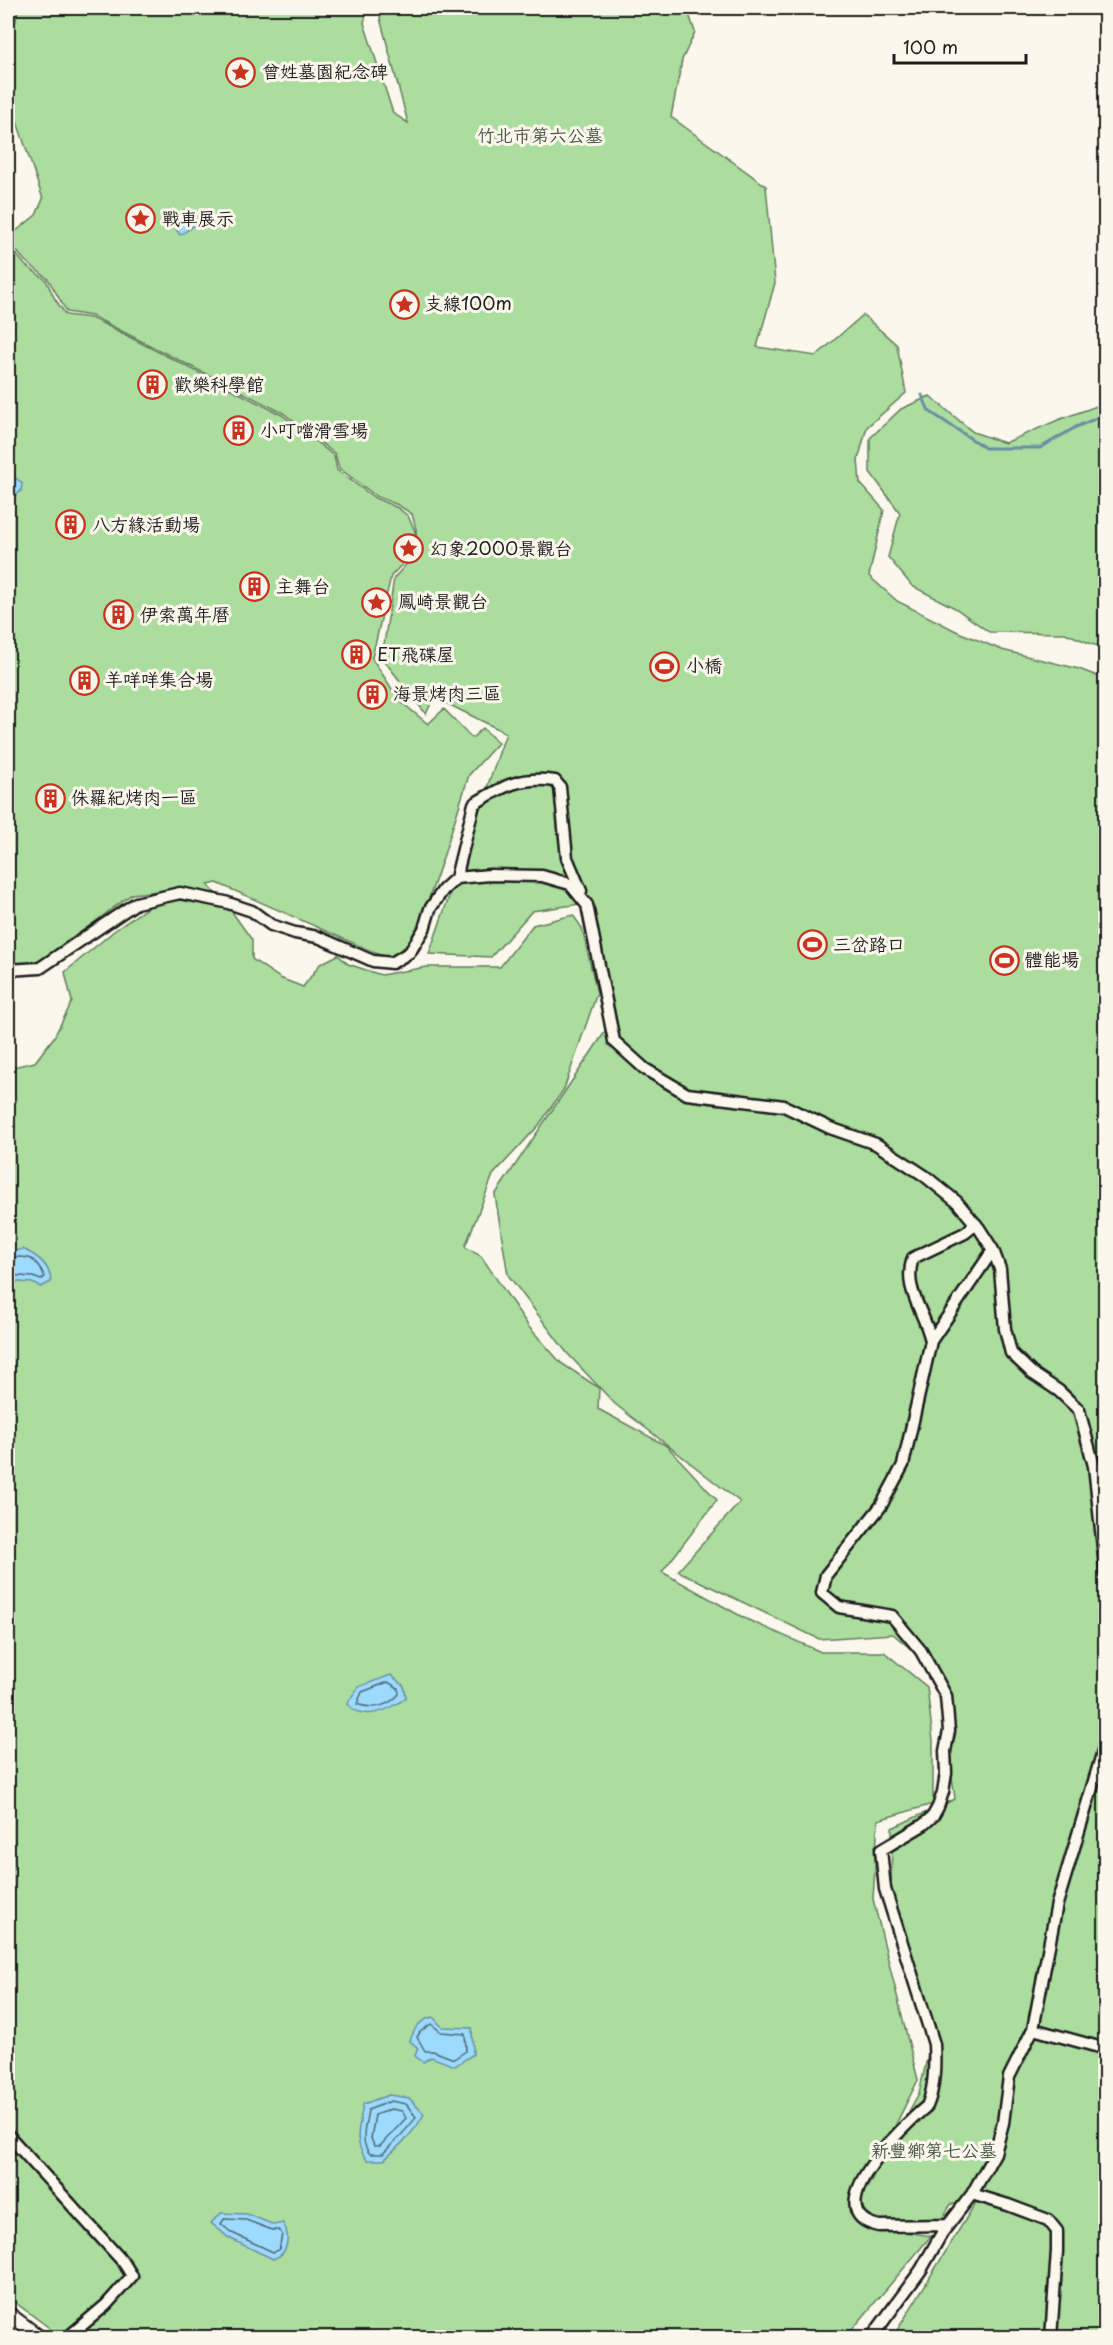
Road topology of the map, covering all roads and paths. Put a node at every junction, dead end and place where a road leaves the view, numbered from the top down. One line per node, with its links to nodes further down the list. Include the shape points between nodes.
1 (456, 878): 2 (street, via 542,876 570,884); 2 (street, via 474,804 523,779 555,781 560,787 567,858); 3 (street, via 430,909 410,952 392,963 373,961 318,937 271,925 252,911 225,902 180,893 136,903 40,968)
2 (587, 905): 4 (street, via 614,1041 645,1069 687,1094 784,1106 876,1144 925,1176)
3 (11, 971)
4 (976, 1224): 5 (street); 6 (street, via 913,1258 909,1271 911,1290)
5 (993, 1250): 6 (street); 7 (street, via 1000,1269 1011,1353 1079,1410 1094,1466)
6 (931, 1341): 15 (street, via 903,1465 881,1506 826,1575 822,1593 839,1607 892,1616 921,1651 946,1696 946,1773 938,1807 923,1824 881,1850 885,1889 934,2044 932,2095 927,2106 874,2159 855,2196 856,2211 868,2224)
7 (1106, 1575)
8 (1106, 1741): 10 (street)
9 (1106, 1770): 10 (street)
10 (1091, 1785): 11 (street, via 1057,1904)
11 (1033, 2029): 12 (street); 14 (street, via 1009,2077 995,2153)
12 (1106, 2049)
13 (8, 2135): 18 (street, via 124,2263 132,2277)
14 (972, 2194): 15 (street); 20 (street, via 1048,2220 1056,2231)
15 (948, 2225): 19 (street, via 921,2270)
16 (8, 2313): 17 (street)
17 (41, 2337)
18 (67, 2337)
19 (871, 2337)
20 (1052, 2337)

